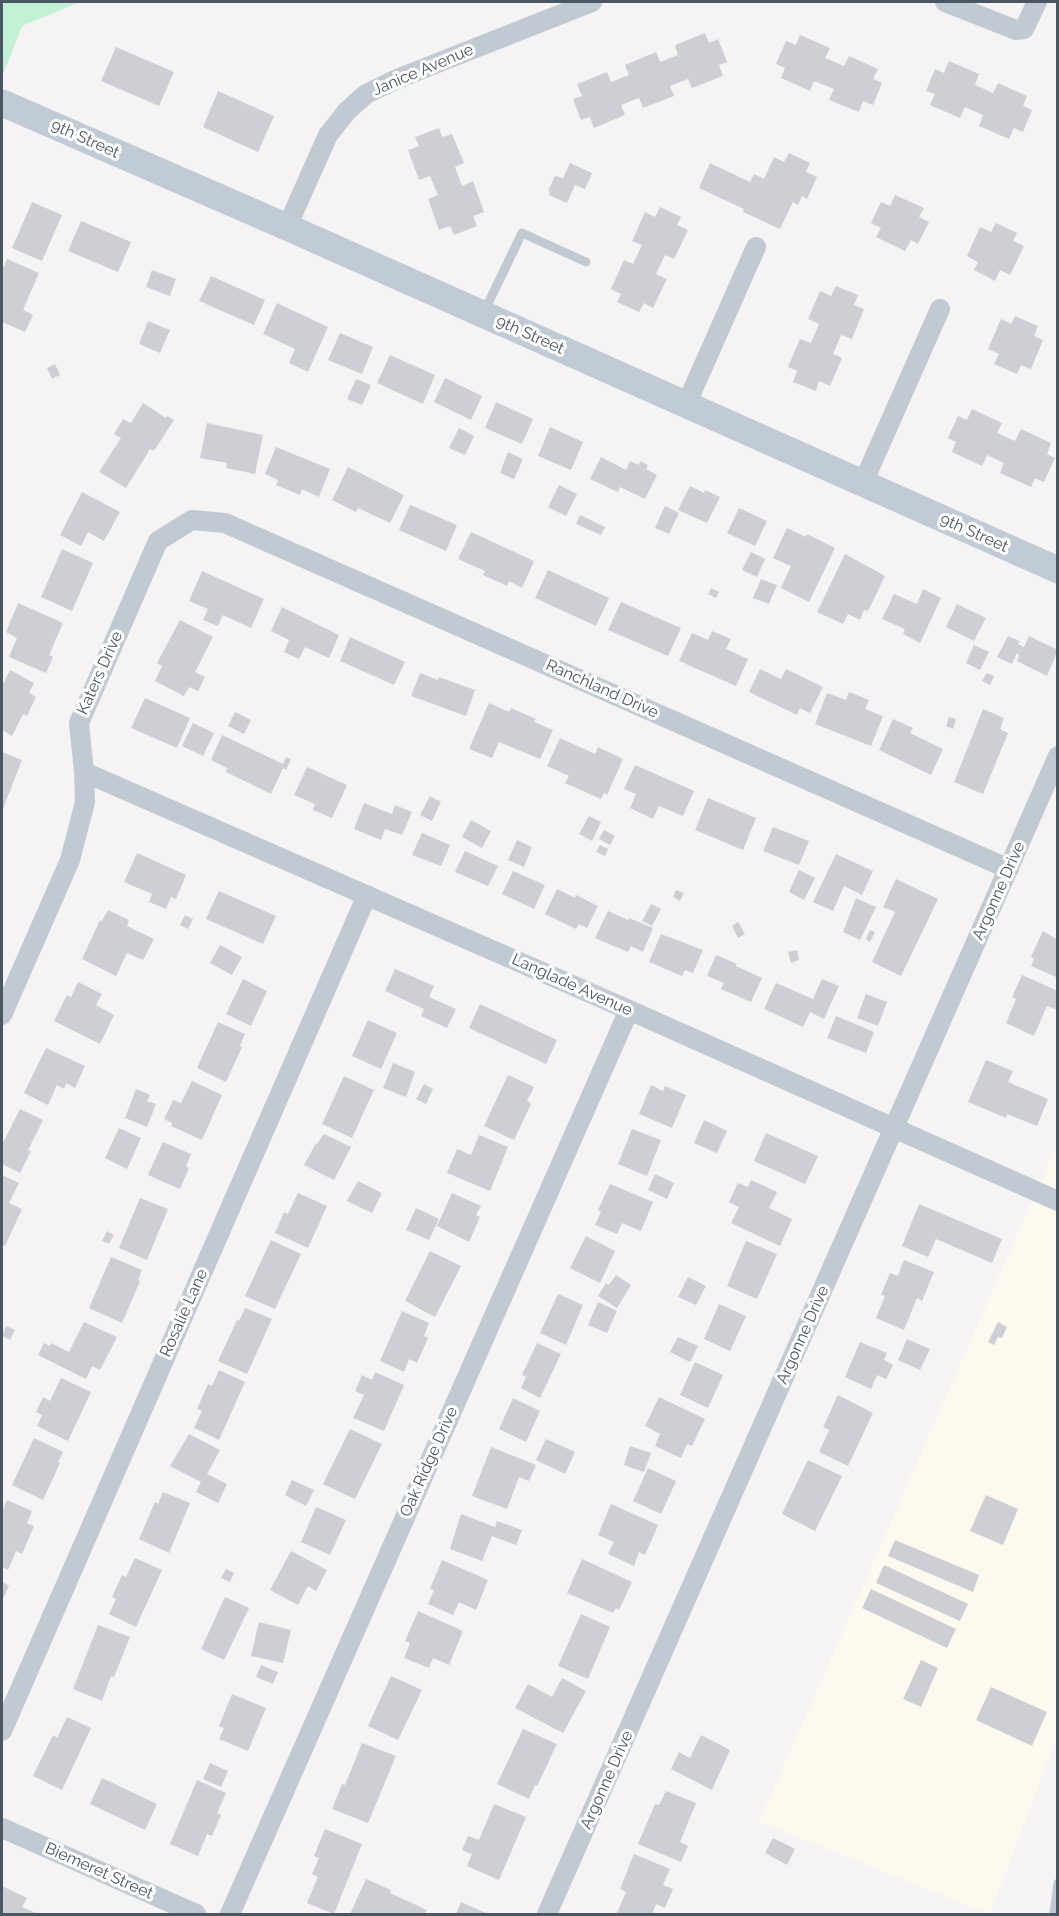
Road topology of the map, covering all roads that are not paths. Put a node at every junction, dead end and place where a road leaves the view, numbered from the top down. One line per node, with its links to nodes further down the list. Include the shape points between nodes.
1 (592, 2): 5 (street, Janice Avenue, via 366,94 328,135)
2 (945, 2): 3 (street, via 1016,30 1024,29)
3 (1037, 2)
4 (2, 103): 5 (street, 9th Street)
5 (287, 227): 9 (street, 9th Street)
6 (756, 247): 10 (street)
7 (586, 262): 9 (lane, via 522,233)
8 (940, 309): 11 (street)
9 (483, 314): 10 (street, 9th Street)
10 (686, 405): 11 (street, 9th Street)
11 (862, 483): 13 (street, 9th Street)
12 (192, 520): 15 (street, Katers Drive, via 158,541 79,723); 16 (street, Ranchland Drive, via 225,522)
13 (1058, 570)
14 (1058, 756): 16 (street, Argonne Drive)
15 (84, 772): 17 (street, Langlade Avenue); 19 (street, Katers Drive, via 85,802 70,860)
16 (1009, 869): 20 (street, Argonne Drive)
17 (368, 895): 18 (street, Langlade Avenue); 22 (street, Rosalie Lane)
18 (629, 1010): 20 (street, Langlade Avenue); 26 (street, Oak Ridge Drive)
19 (2, 1015)
20 (895, 1128): 21 (street, Langlade Avenue); 27 (street, Argonne Drive)
21 (1058, 1202)
22 (2, 1731)
23 (2, 1828): 25 (street, Biemeret Street)
24 (1058, 1883): 28 (lane)
25 (196, 1914)
26 (230, 1914)
27 (548, 1914)
28 (1054, 1914)

